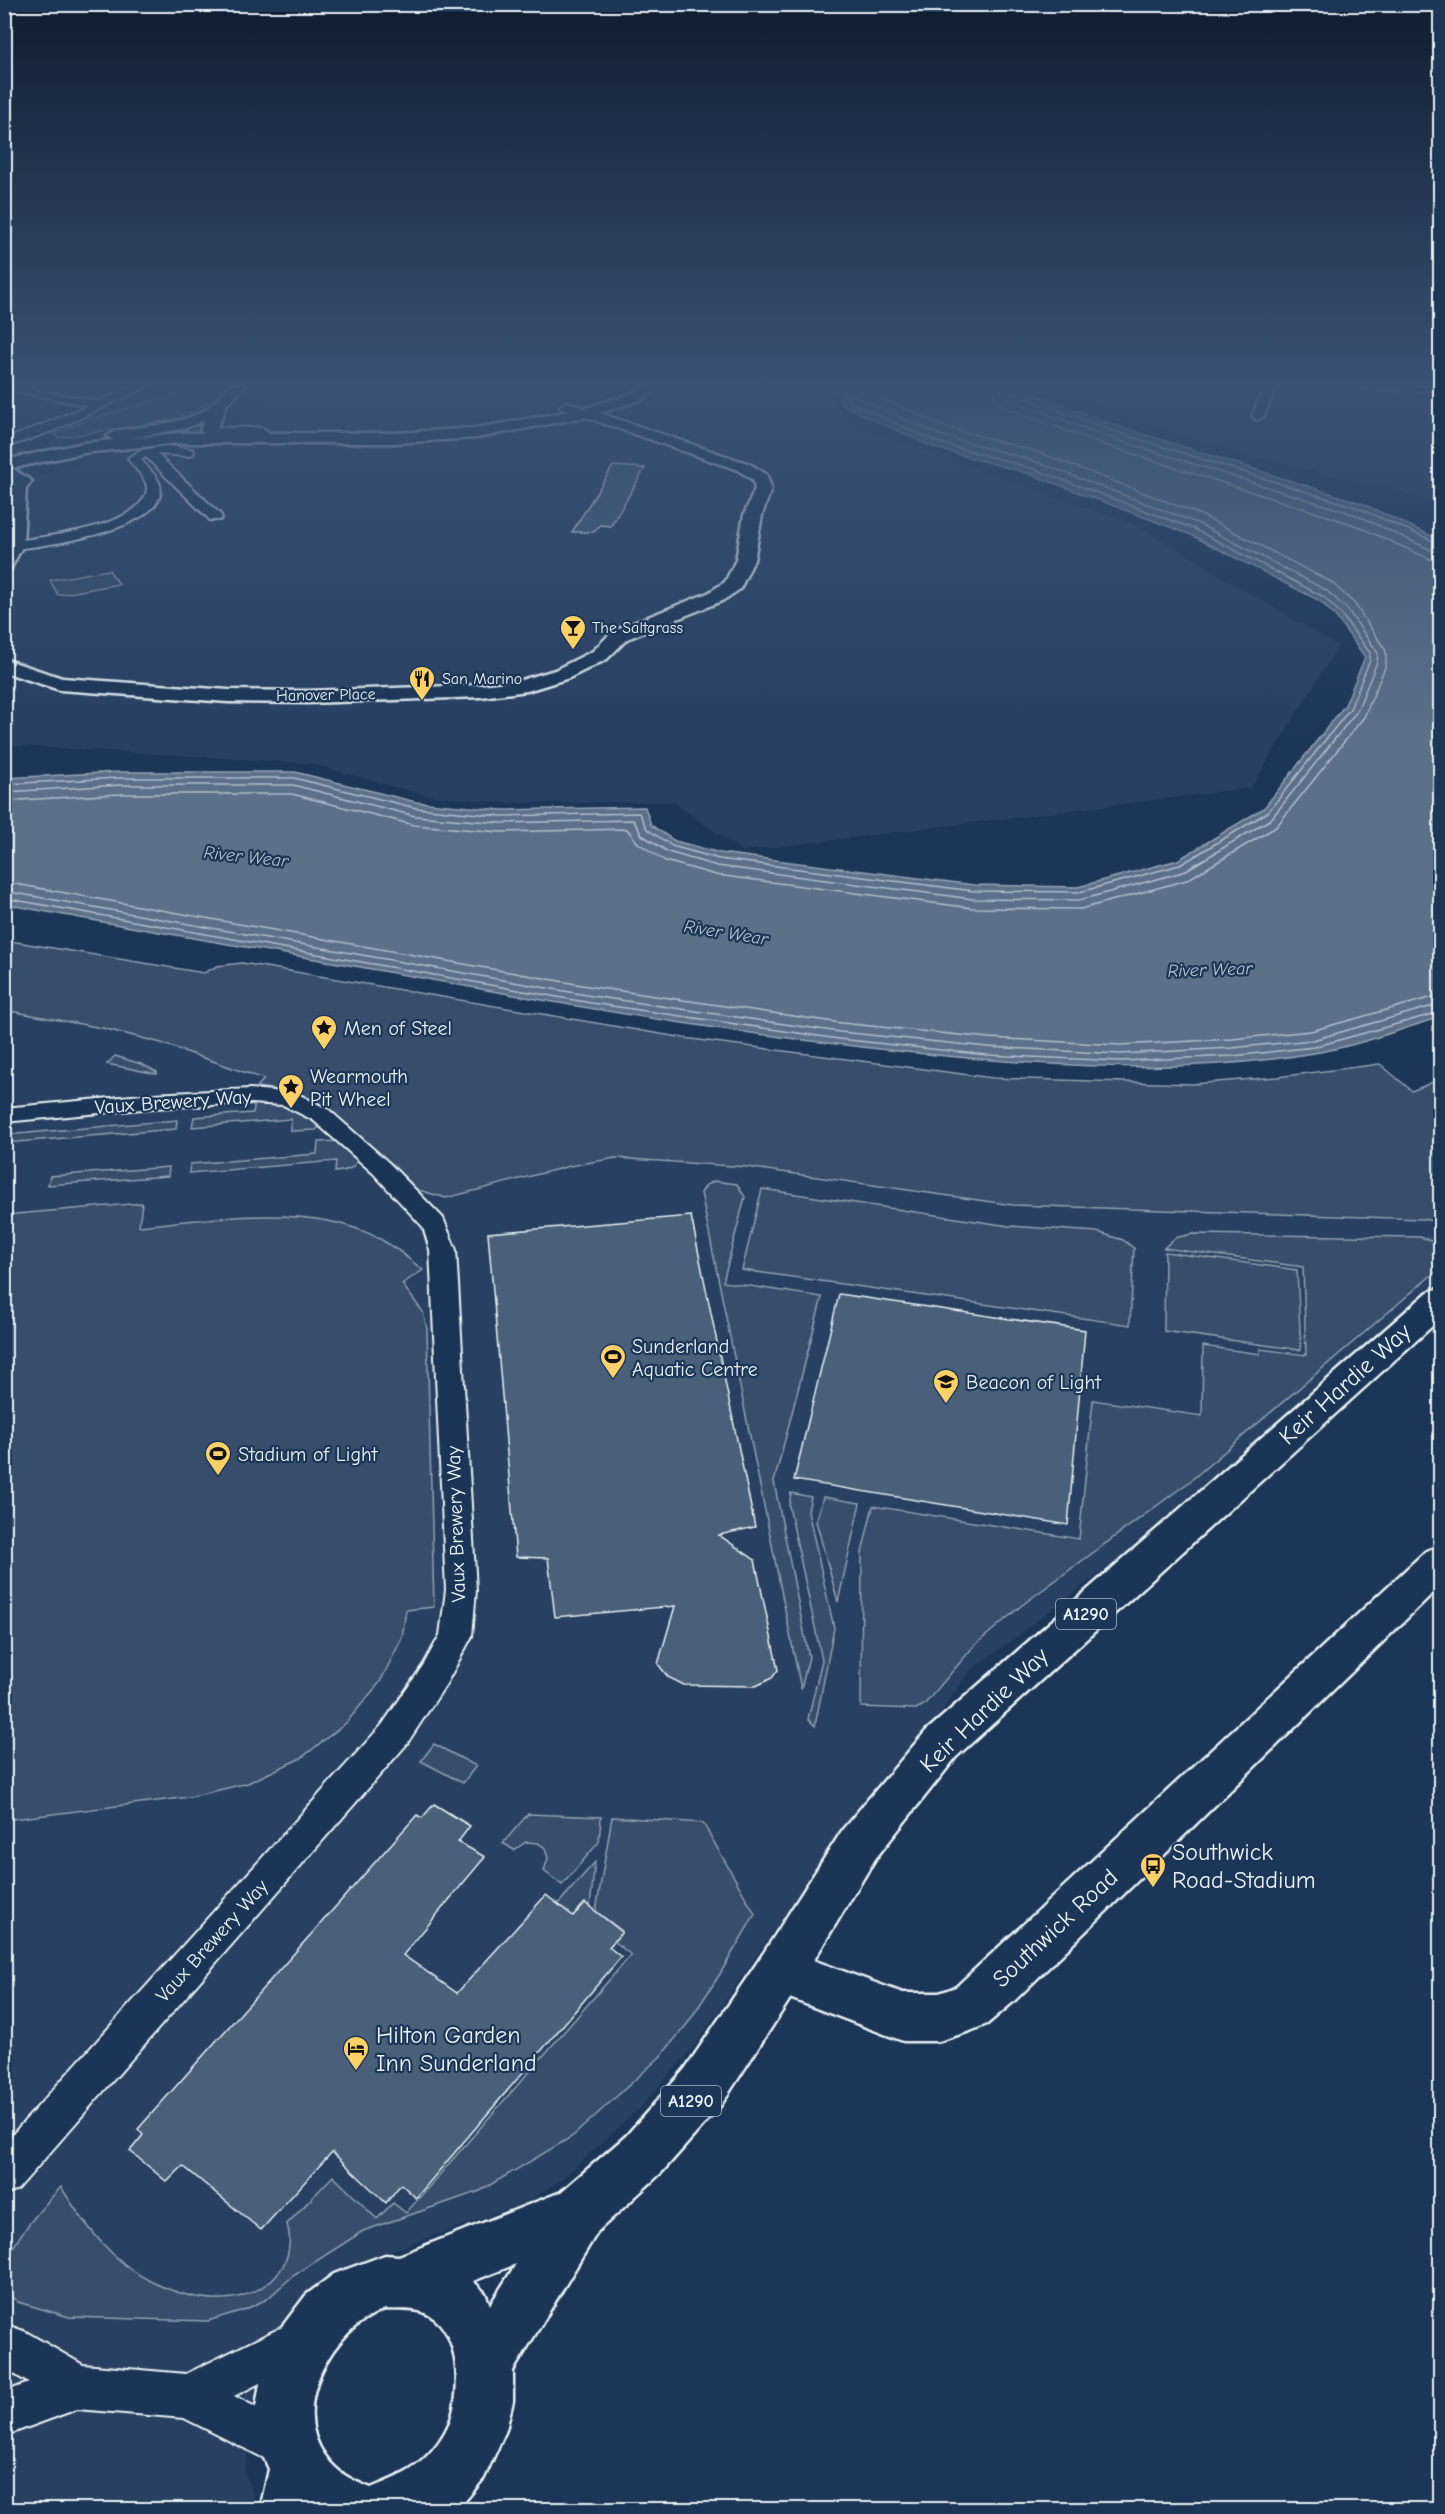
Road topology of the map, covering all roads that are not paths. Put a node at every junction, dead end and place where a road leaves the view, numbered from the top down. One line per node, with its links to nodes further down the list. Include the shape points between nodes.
1 (14, 502): 6 (main road)
2 (148, 502): 6 (street, via 121,522 75,536)
3 (200, 502): 5 (street)
4 (758, 502): 9 (main road, Hanover Place, via 745,560 733,585 715,597 620,635 600,655 562,674 520,687 308,697 228,696 88,687)
5 (215, 517)
6 (14, 545): 7 (main road)
7 (4, 566)
8 (4, 665): 9 (main road, Hanover Place)
9 (30, 675): 10 (main road)
10 (4, 687)
11 (4, 1115): 15 (street, Vaux Brewery Way, via 176,1100 288,1098 321,1115 381,1168 434,1224 442,1250 461,1590 456,1636 394,1735)
12 (1440, 1300): 14 (main road, Keir Hardie Way / A1290, via 941,1744 859,1844)
13 (1440, 1562): 14 (main road, Southwick Road, via 970,2007 939,2017 903,2017)
14 (780, 1971): 16 (main road, Keir Hardie Way / A1290, via 703,2087 644,2154)
15 (4, 2175)
16 (579, 2212): 17 (main road, A1290); 20 (main road, A1290)
17 (406, 2280): 18 (main road, via 376,2284 349,2295); 20 (main road, via 435,2288 459,2305 477,2330)
18 (306, 2337): 22 (street); 24 (main road, via 286,2391 285,2421)
19 (4, 2346): 21 (street)
20 (486, 2363): 25 (main road, via 486,2396 478,2429 461,2460 437,2487)
21 (77, 2387): 22 (street); 23 (street)
22 (188, 2396): 24 (street)
23 (4, 2414)
24 (292, 2475): 25 (main road, via 344,2508)
25 (388, 2508)

